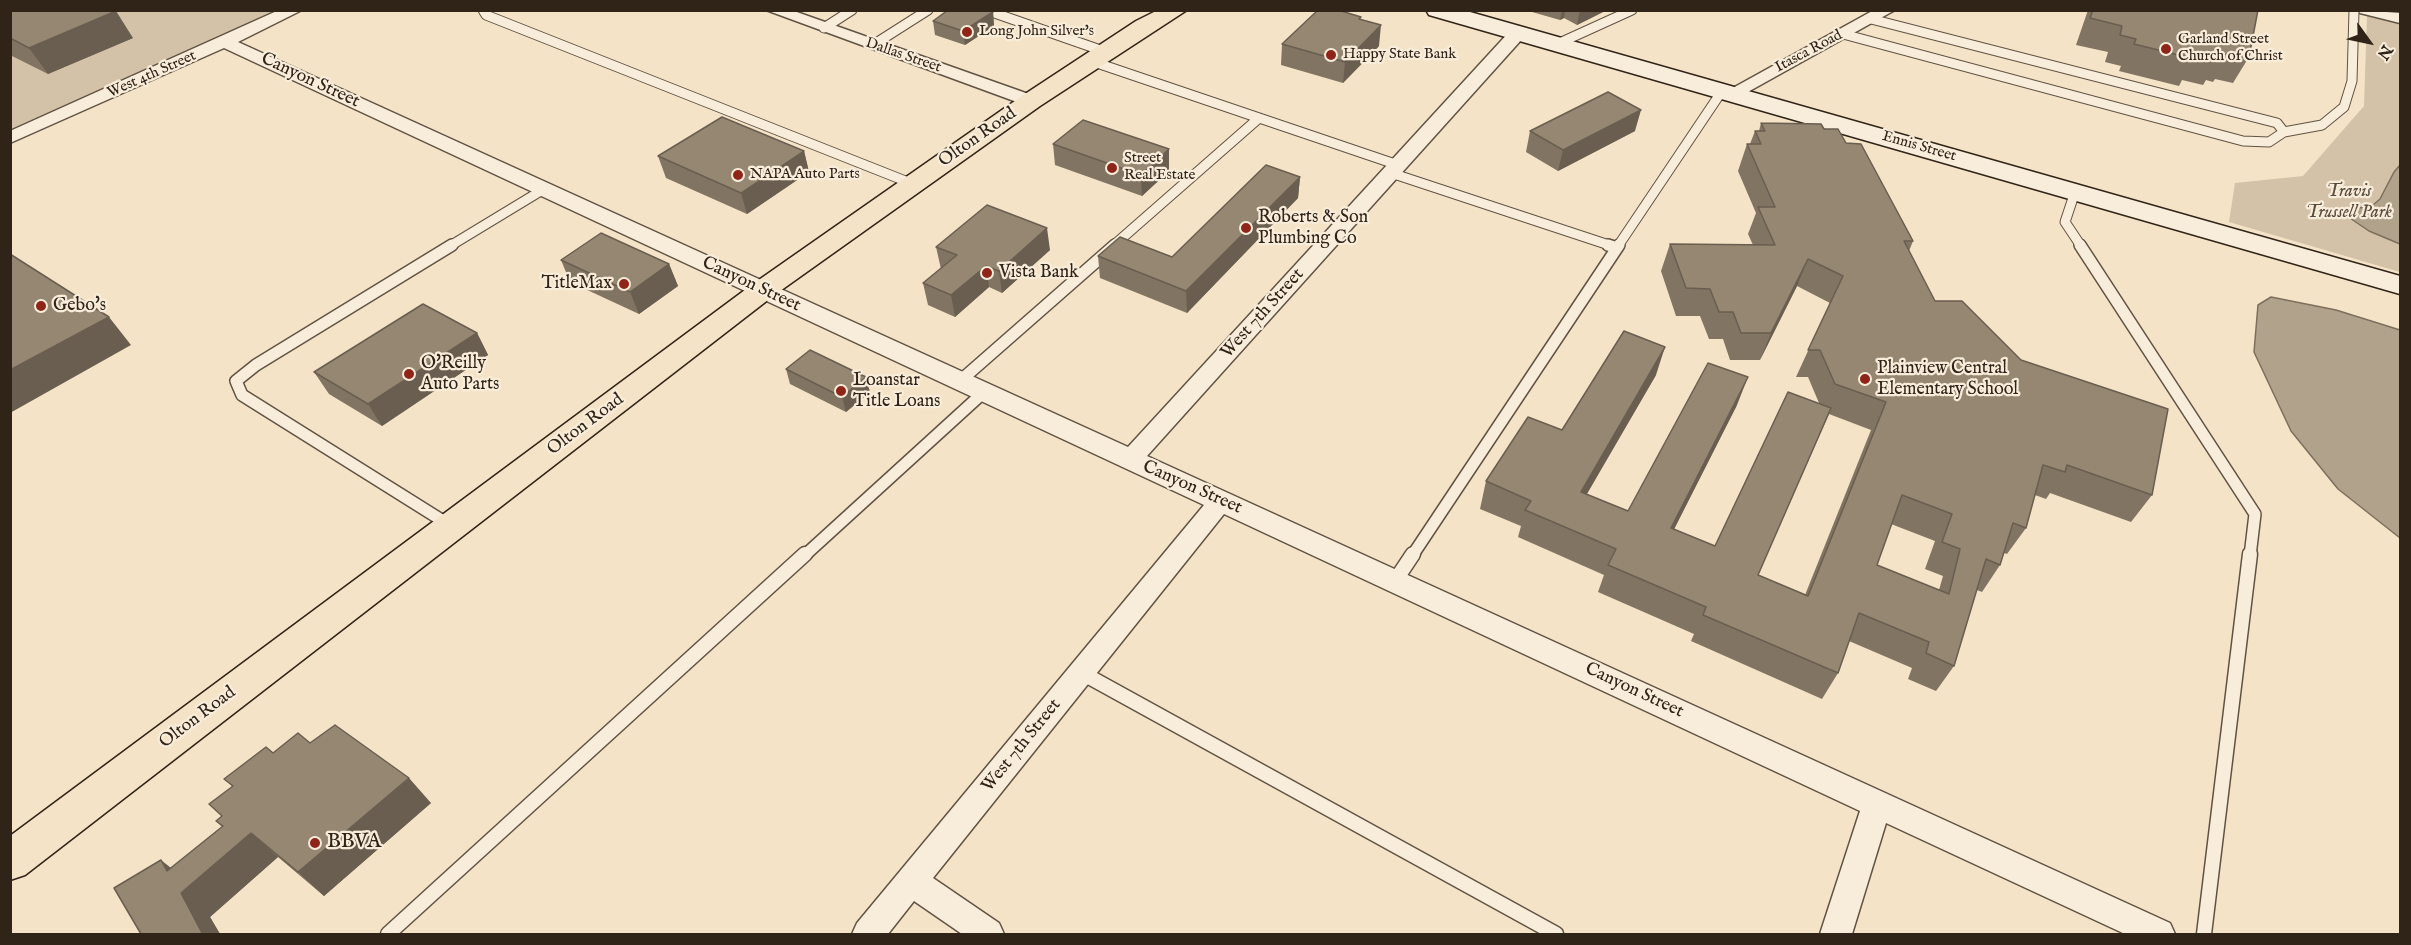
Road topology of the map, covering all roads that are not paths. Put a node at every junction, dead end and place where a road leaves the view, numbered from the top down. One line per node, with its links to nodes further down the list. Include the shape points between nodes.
1 (294, 10): 18 (street, West 4th Street)
2 (483, 10): 28 (lane, via 486,15)
3 (774, 10): 15 (street, Dallas Street)
4 (852, 10): 15 (lane)
5 (928, 10): 19 (lane)
6 (986, 10): 21 (lane)
7 (1176, 10): 21 (main road, Olton Road)
8 (1437, 10): 16 (main road, Ennis Street)
9 (1632, 10): 20 (lane)
10 (1887, 10): 14 (street, Itasca Road)
11 (2354, 10): 25 (lane, via 2352,81 2344,107 2322,126)
12 (2375, 11): 13 (street)
13 (2400, 18)
14 (1871, 19): 17 (street, Itasca Road); 25 (lane, via 2277,123)
15 (824, 28): 19 (street, Dallas Street)
16 (1517, 34): 20 (main road, Ennis Street); 27 (street, West 7th Street)
17 (1843, 34): 22 (street, Itasca Road); 25 (lane, via 2243,141 2269,142)
18 (225, 42): 26 (street, West 4th Street); 29 (street, Canyon Street)
19 (873, 45): 23 (street, Dallas Street)
20 (1556, 45): 22 (main road, Ennis Street)
21 (1098, 56): 23 (main road, Olton Road); 24 (lane)
22 (1727, 92): 30 (main road, Ennis Street); 31 (lane)
23 (1031, 101): 28 (main road, Olton Road)
24 (1259, 118): 27 (lane); 34 (lane)
25 (2284, 132)
26 (10, 138)
27 (1395, 169): 31 (lane); 36 (street, West 7th Street)
28 (913, 184): 33 (main road, Olton Road)
29 (544, 189): 33 (street, Canyon Street); 38 (lane, via 236,381 242,395)
30 (2075, 192): 32 (main road, Ennis Street); 50 (lane, via 2065,222 2255,514)
31 (1617, 248): 39 (lane)
32 (2400, 285)
33 (763, 290): 34 (street, Canyon Street); 38 (main road, Olton Road)
34 (960, 381): 35 (street, Canyon Street)
35 (984, 392): 36 (street, Canyon Street); 44 (lane)
36 (1130, 460): 37 (street, Canyon Street)
37 (1221, 501): 39 (street, Canyon Street); 40 (street, West 7th Street)
38 (452, 526): 42 (main road, Olton Road)
39 (1395, 581): 41 (street, Canyon Street)
40 (1082, 673): 43 (street, West 7th Street); 47 (lane)
41 (1877, 804): 48 (street); 49 (street, Canyon Street)
42 (10, 861)
43 (912, 882): 45 (street, West 7th Street); 46 (street)
44 (388, 934)
45 (868, 934)
46 (988, 934)
47 (1556, 934)
48 (1836, 934)
49 (2159, 934)
50 (2204, 934)

